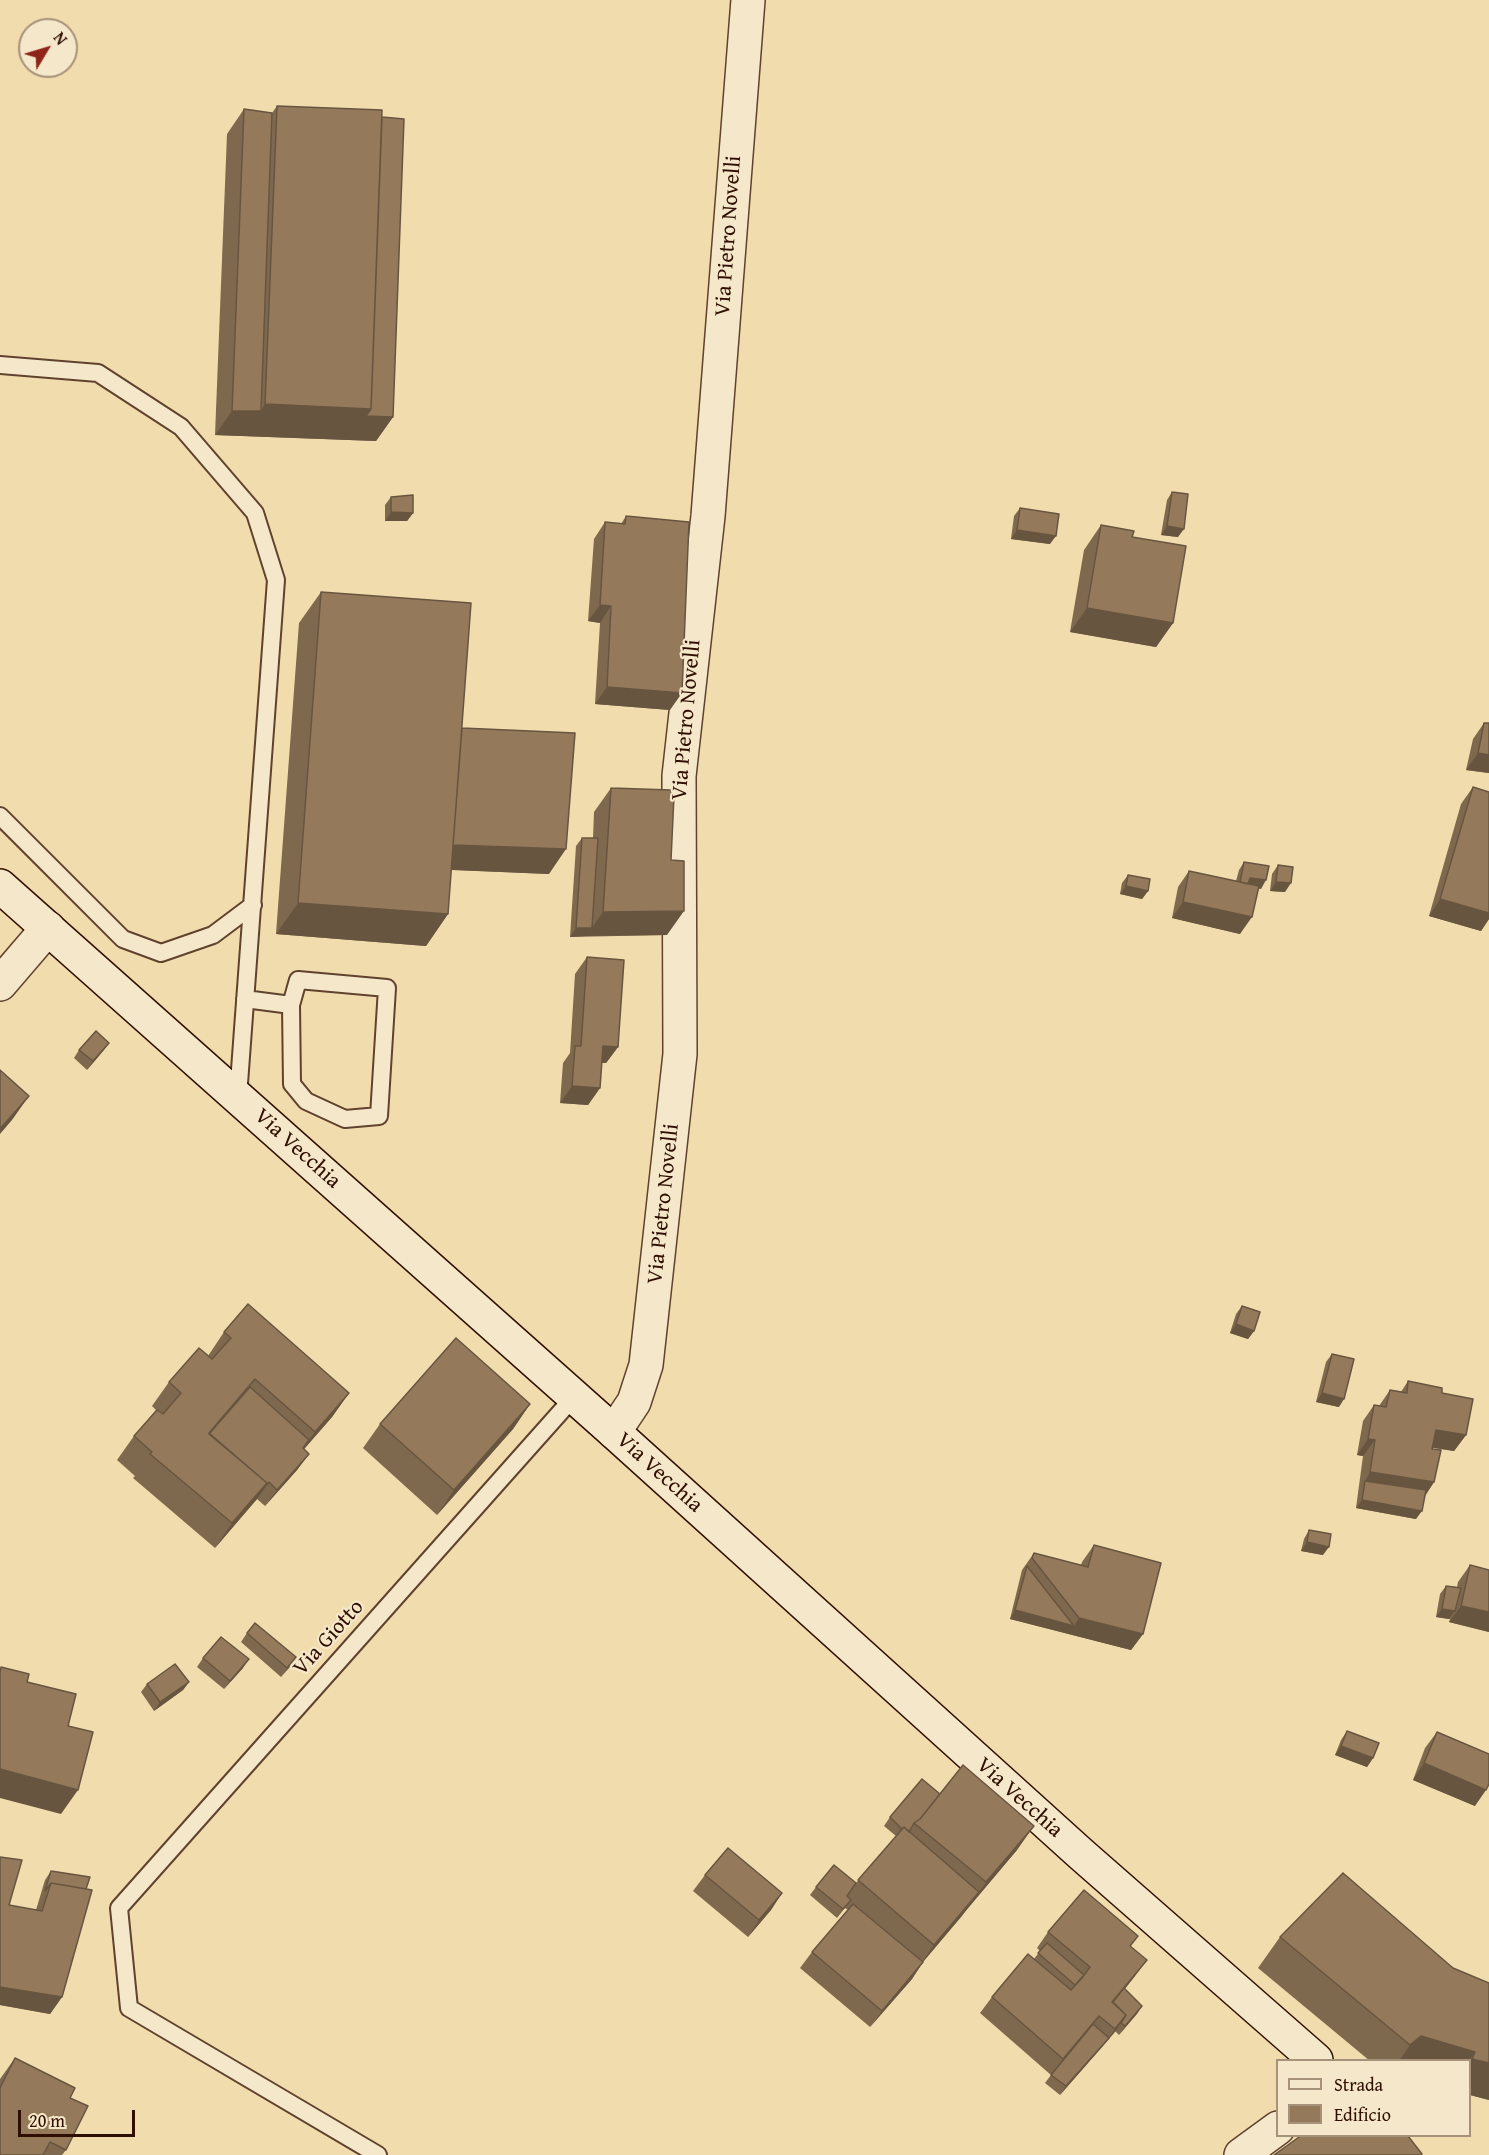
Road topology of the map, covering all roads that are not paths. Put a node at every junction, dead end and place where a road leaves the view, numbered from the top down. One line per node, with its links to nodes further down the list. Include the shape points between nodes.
1 (748, 0): 12 (street, Via Pietro Novelli, via 708,516 679,776 680,1054 646,1365 634,1402)
2 (0, 365): 5 (lane, via 98,373 181,427 255,513 276,580)
3 (0, 816): 5 (lane, via 123,939 161,953 213,935)
4 (0, 886): 6 (street, Via Vecchia)
5 (252, 905): 8 (lane)
6 (48, 928): 7 (street); 10 (street, Via Vecchia)
7 (0, 984)
8 (245, 999): 9 (lane); 10 (lane)
9 (291, 1005): 9 (lane, via 298,980 387,988 379,1116 345,1119 306,1101 292,1084)
10 (238, 1097): 11 (street, Via Vecchia)
11 (573, 1398): 12 (street, Via Vecchia); 15 (lane, Via Giotto, via 118,1908 129,2008)
12 (614, 1432): 13 (street, Via Vecchia)
13 (1314, 2059)
14 (1276, 2129): 16 (street)
15 (378, 2155)
16 (1241, 2155)

